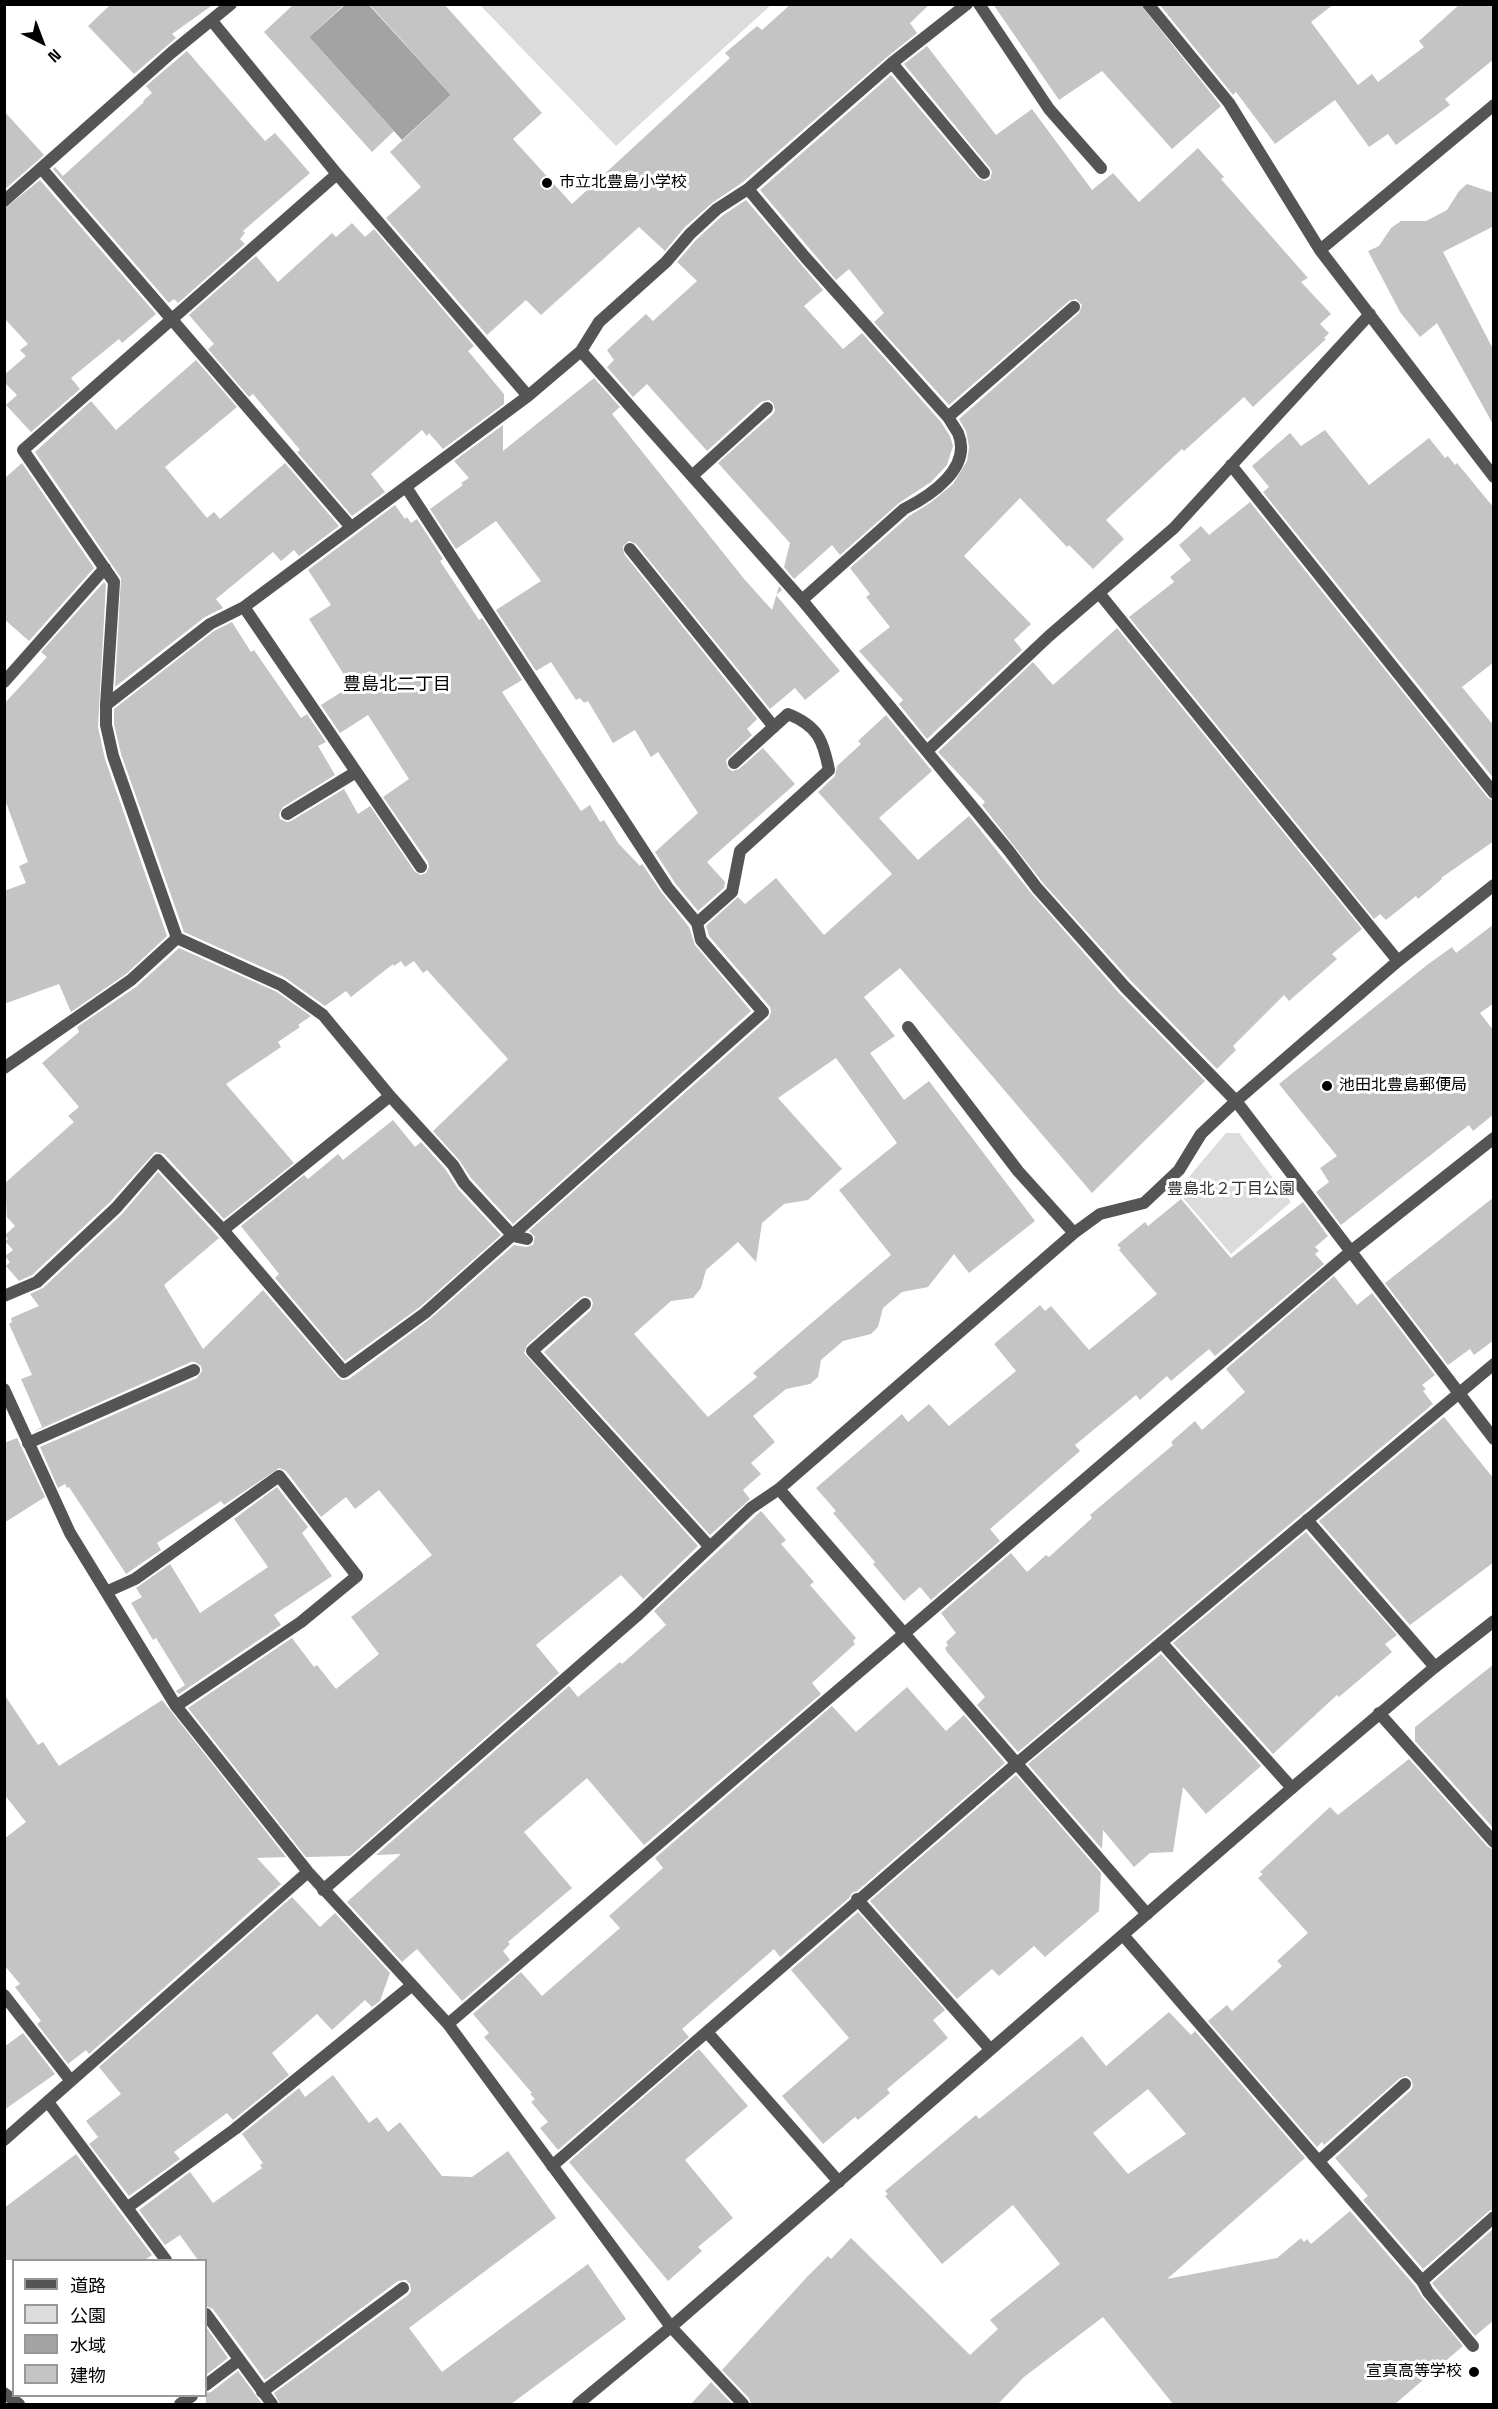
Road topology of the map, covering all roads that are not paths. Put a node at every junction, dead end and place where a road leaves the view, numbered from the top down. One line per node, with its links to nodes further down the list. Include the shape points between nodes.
1 (231, 4): 5 (street)
2 (967, 4): 6 (street)
3 (979, 4): 8 (street, via 1049,109)
4 (1148, 4): 14 (street, via 1229,103)
5 (212, 21): 9 (street); 11 (street)
6 (892, 63): 10 (street); 12 (street)
7 (1494, 105): 14 (street)
8 (1101, 168)
9 (42, 169): 13 (street); 17 (street)
10 (984, 173)
11 (337, 174): 17 (street); 19 (street)
12 (748, 189): 18 (street, via 717,209 666,262 599,322); 21 (street)
13 (4, 201)
14 (1320, 250): 16 (street)
15 (1074, 307): 21 (street)
16 (1370, 314): 22 (street); 24 (street)
17 (172, 318): 26 (street); 28 (street, via 23,450)
18 (581, 351): 19 (street); 23 (street)
19 (528, 396): 25 (street)
20 (767, 408): 23 (street)
21 (948, 417): 30 (street, via 959,435 960,458 953,474 904,509)
22 (1231, 465): 29 (street, via 1174,528); 38 (street)
23 (692, 476): 30 (street)
24 (1494, 477)
25 (406, 487): 26 (street); 42 (street, via 668,888)
26 (350, 526): 31 (street)
27 (630, 549): 34 (street)
28 (105, 568): 32 (street); 33 (street, via 114,582)
29 (1099, 593): 35 (street); 44 (street)
30 (802, 600): 35 (street)
31 (244, 607): 33 (street, via 210,624); 37 (street)
32 (4, 682)
33 (106, 705): 43 (street, via 113,756)
34 (774, 727): 36 (street); 42 (street, via 788,714 806,721 824,742 830,770 740,851 732,892)
35 (927, 751): 48 (street, via 1037,888 1125,987)
36 (734, 763)
37 (356, 772): 39 (street); 40 (street)
38 (1494, 793)
39 (287, 814)
40 (421, 867)
41 (1494, 885): 44 (street)
42 (697, 923): 52 (street, via 701,940 763,1012)
43 (177, 938): 46 (street, via 131,980); 47 (street, via 280,985 323,1015)
44 (1398, 961): 48 (street)
45 (908, 1027): 51 (street, via 1018,1171)
46 (4, 1068)
47 (390, 1096): 50 (street); 52 (street)
48 (1236, 1101): 51 (street, via 1201,1134 1179,1170 1144,1203 1100,1214); 54 (street)
49 (1494, 1138): 54 (street)
50 (223, 1230): 52 (street, via 344,1372 425,1313); 55 (street, via 158,1160 116,1208 37,1282)
51 (1074, 1233): 63 (street)
52 (513, 1236): 53 (street)
53 (527, 1239)
54 (1350, 1252): 60 (street); 68 (street)
55 (4, 1296)
56 (585, 1304): 65 (street, via 532,1351)
57 (1494, 1364): 60 (street)
58 (194, 1370): 62 (street)
59 (4, 1389): 62 (street)
60 (1458, 1392): 61 (street); 64 (street)
61 (1494, 1439)
62 (28, 1443): 66 (street, via 70,1533)
63 (779, 1489): 65 (street); 68 (street)
64 (1307, 1520): 69 (street); 70 (street)
65 (709, 1546): 77 (street, via 639,1614)
66 (106, 1592): 71 (street); 71 (street, via 135,1579 279,1476 357,1576 301,1622)
67 (1494, 1621): 70 (street)
68 (905, 1634): 73 (street); 83 (street)
69 (1162, 1643): 73 (street); 74 (street)
70 (1435, 1666): 72 (street)
71 (176, 1706): 76 (street)
72 (1380, 1713): 74 (street); 75 (street)
73 (1016, 1764): 78 (street); 79 (street)
74 (1292, 1788): 79 (street)
75 (1494, 1842)
76 (308, 1872): 77 (street); 86 (street)
77 (323, 1890): 81 (street)
78 (857, 1899): 84 (street); 85 (street)
79 (1147, 1914): 80 (street)
80 (1123, 1935): 85 (street); 90 (street)
81 (411, 1986): 83 (street); 93 (street, via 236,2129)
82 (4, 1995): 86 (street)
83 (448, 2024): 91 (street)
84 (706, 2032): 91 (street); 92 (street)
85 (990, 2049): 92 (street)
86 (71, 2081): 88 (street)
87 (1405, 2084): 90 (street)
88 (48, 2102): 89 (street); 93 (street)
89 (4, 2140)
90 (1319, 2161): 96 (street)
91 (552, 2166): 99 (street)
92 (839, 2182): 99 (street)
93 (128, 2207): 95 (street)
94 (1494, 2217): 96 (street)
95 (165, 2259)
96 (1422, 2280): 100 (street)
97 (403, 2288): 103 (street)
98 (207, 2315): 101 (street)
99 (671, 2327): 107 (street); 108 (street)
100 (1473, 2346)
101 (239, 2360): 102 (street); 103 (street)
102 (207, 2384)
103 (262, 2392): 106 (street)
104 (4, 2393): 105 (street)
105 (19, 2404)
106 (272, 2404)
107 (578, 2404)
108 (743, 2404)

